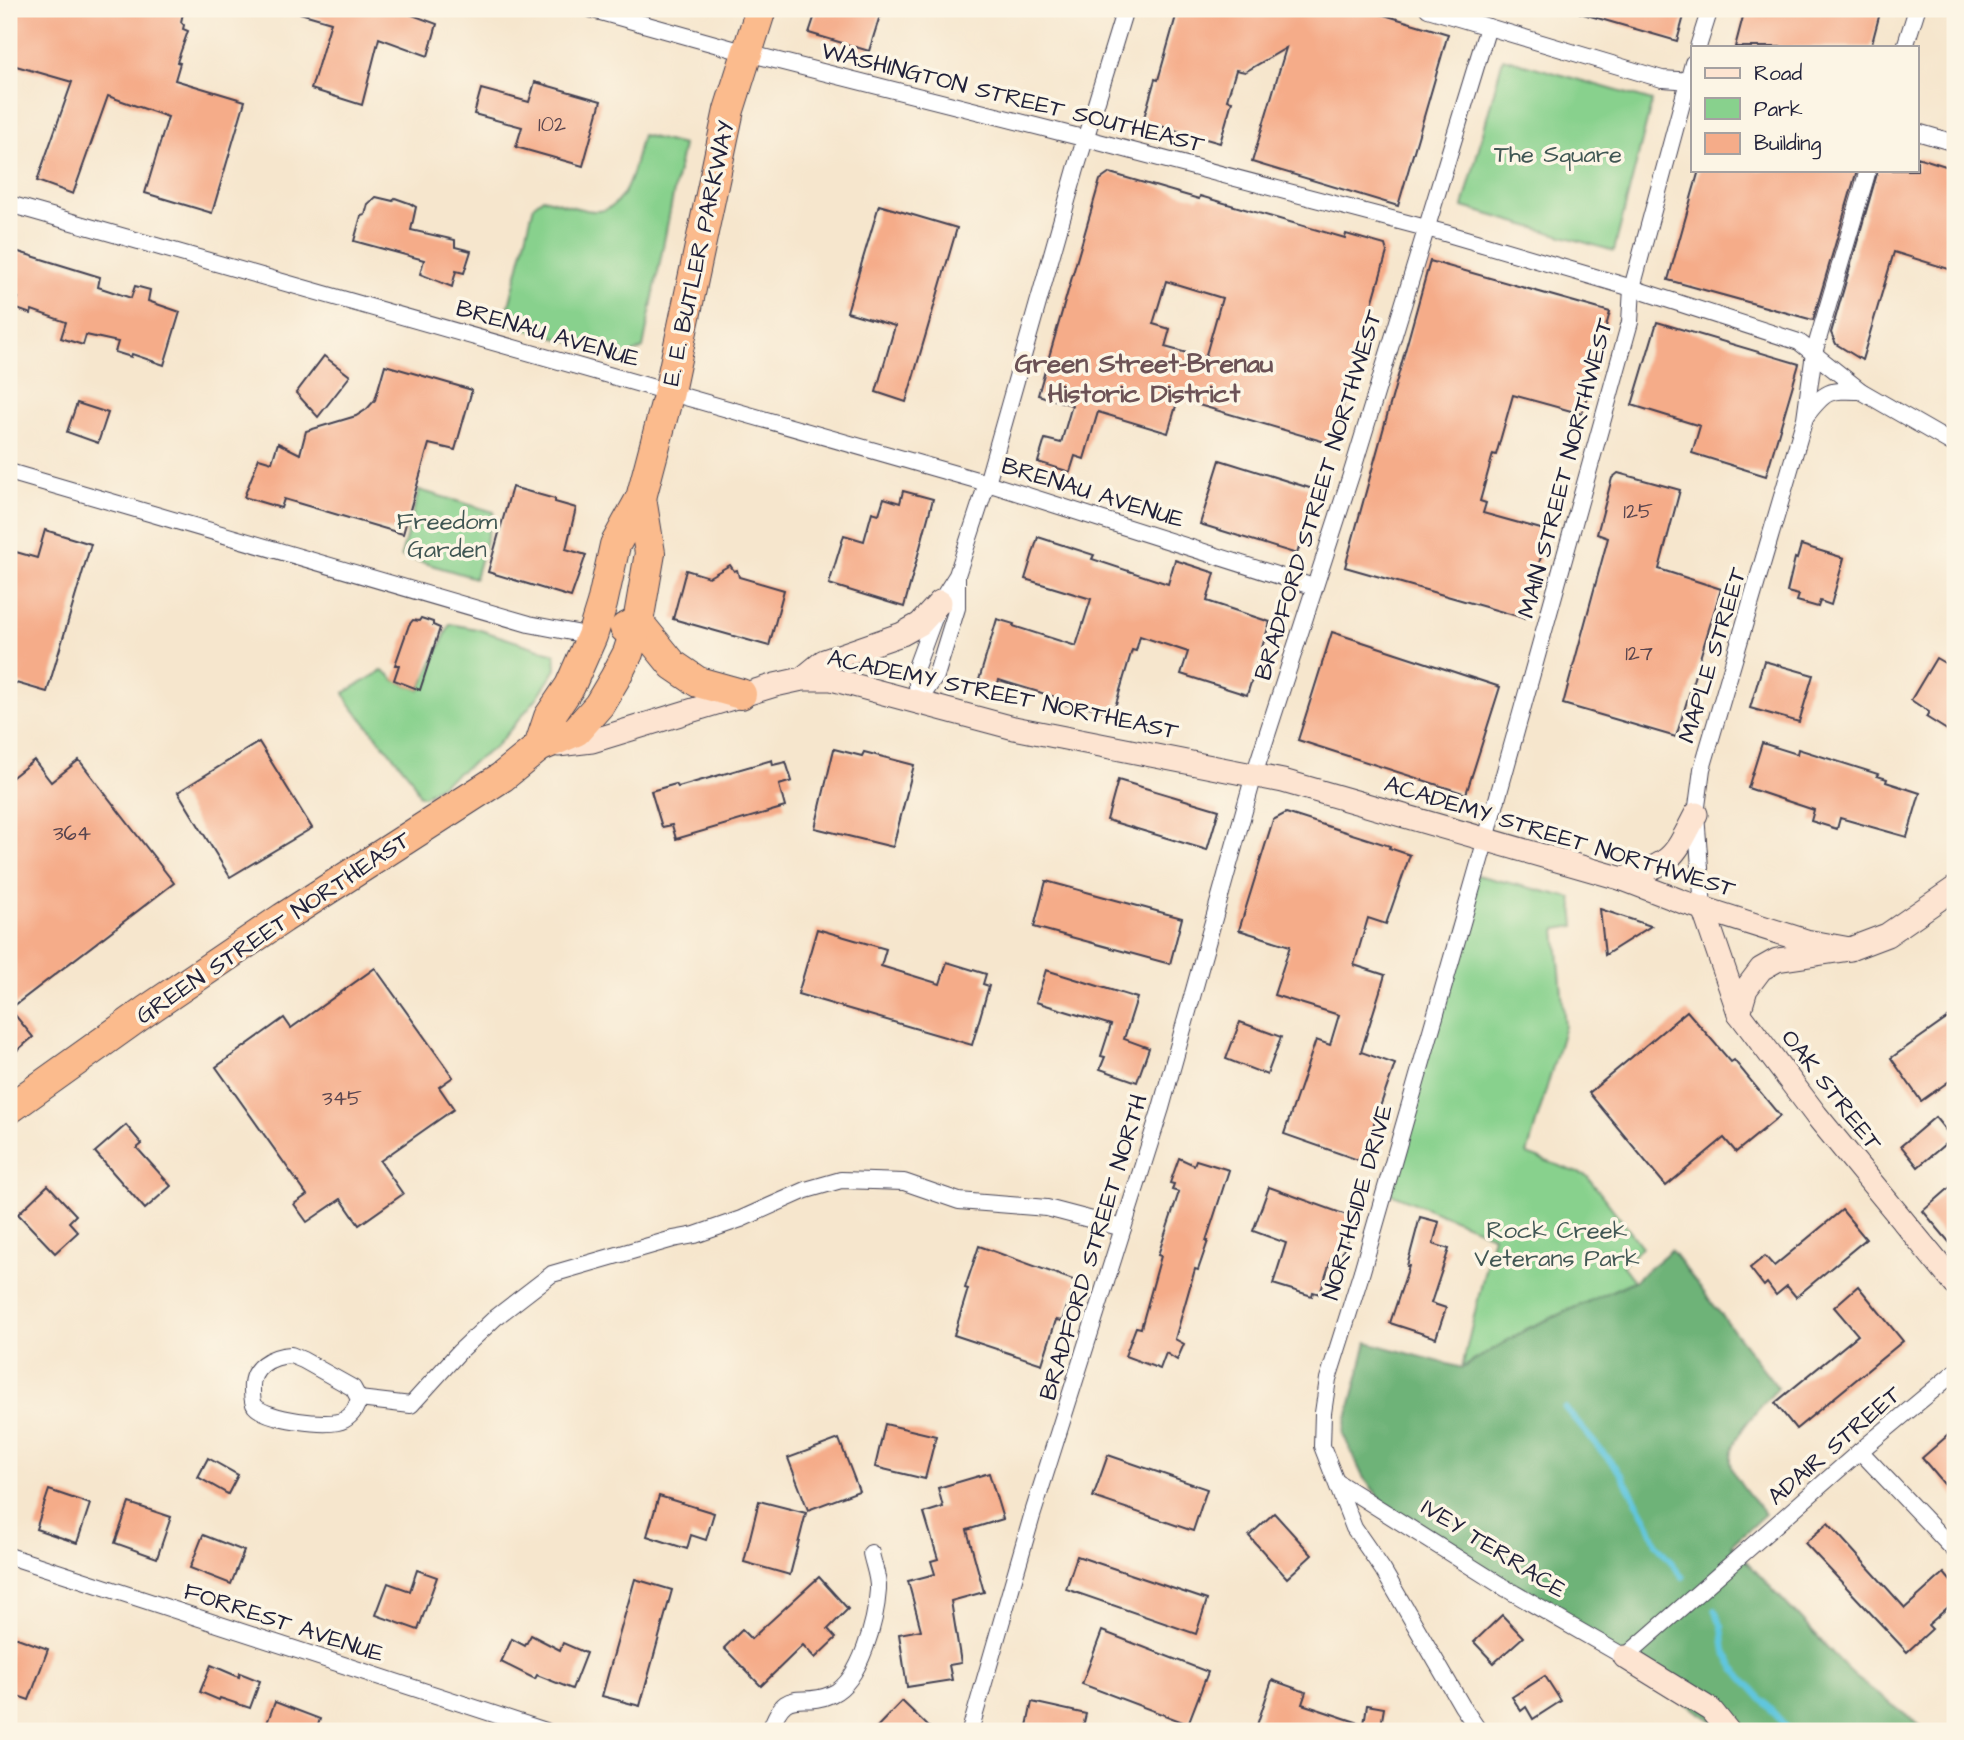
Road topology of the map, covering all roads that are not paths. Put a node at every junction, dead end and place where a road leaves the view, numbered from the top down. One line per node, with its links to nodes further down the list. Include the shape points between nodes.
1 (590, 9): 10 (street, WASHINGTON STREET SOUTHEAST)
2 (761, 9): 10 (highway, E. E. BUTLER PARKWAY)
3 (1125, 9): 13 (street)
4 (1428, 9): 7 (street)
5 (1710, 9): 8 (street)
6 (1917, 9): 9 (street)
7 (1488, 27): 11 (street, via 1662,79); 17 (street, BRADFORD STREET NORTHWEST)
8 (1698, 46)
9 (1905, 46)
10 (747, 52): 13 (street, WASHINGTON STREET SOUTHEAST); 21 (highway, E. E. BUTLER PARKWAY, via 729,110)
11 (1690, 81): 18 (street, MAIN STREET NORTHWEST)
12 (1918, 132): 14 (street)
13 (1087, 139): 17 (street, WASHINGTON STREET SOUTHEAST); 25 (street)
14 (1955, 143)
15 (1867, 172): 19 (street, MAPLE STREET)
16 (9, 204): 21 (street, BRENAU AVENUE)
17 (1424, 229): 18 (street, WASHINGTON STREET SOUTHEAST); 28 (street, BRADFORD STREET NORTHWEST)
18 (1632, 288): 19 (street, WASHINGTON STREET SOUTHEAST, via 1799,342); 32 (street, MAIN STREET NORTHWEST, via 1630,322)
19 (1814, 353): 20 (street, WASHINGTON STREET SOUTHEAST); 22 (street, MAPLE STREET)
20 (1861, 391): 22 (street, MAPLE STREET, via 1825,394); 23 (street, WASHINGTON STREET SOUTHEAST)
21 (669, 392): 25 (street, BRENAU AVENUE); 26 (highway, E. E. BUTLER PARKWAY)
22 (1805, 418): 38 (street, MAPLE STREET, via 1712,730)
23 (1955, 445)
24 (9, 472): 31 (street, via 529,624)
25 (987, 483): 27 (street); 28 (street, BRENAU AVENUE)
26 (641, 498): 30 (highway, E. E. BUTLER PARKWAY, via 650,553); 31 (highway, E. E. BUTLER PARKWAY, via 615,545)
27 (957, 575): 29 (street); 35 (street, via 957,608 936,676)
28 (1314, 587): 37 (street, BRADFORD STREET NORTHWEST)
29 (940, 602): 33 (street, via 920,624 831,658); 35 (street, via 916,667)
30 (638, 622): 31 (highway); 34 (highway, via 673,665 698,682); 36 (highway, E. E. BUTLER PARKWAY, via 628,653 599,705 576,731)
31 (592, 636): 36 (highway, E. E. BUTLER PARKWAY, via 570,686 549,717)
32 (1537, 659): 39 (street, NORTHSIDE DRIVE)
33 (802, 679): 34 (street, ACADEMY STREET NORTHEAST); 35 (street, ACADEMY STREET NORTHEAST, via 831,679)
34 (741, 694): 36 (street, ACADEMY STREET NORTHEAST, via 592,741)
35 (918, 702): 37 (street, ACADEMY STREET NORTHEAST, via 1014,728)
36 (539, 747): 45 (highway, GREEN STREET NORTHEAST, via 502,777 283,918)
37 (1254, 775): 39 (street, ACADEMY STREET NORTHWEST); 46 (street, BRADFORD STREET NORTH)
38 (1696, 814): 40 (street, via 1674,855 1649,872); 42 (street, MAPLE STREET)
39 (1486, 839): 40 (street, ACADEMY STREET NORTHWEST); 51 (street, NORTHSIDE DRIVE, via 1328,1379 1322,1446)
40 (1623, 879): 42 (street, ACADEMY STREET NORTHWEST)
41 (1955, 888): 43 (street, via 1887,935)
42 (1703, 908): 43 (street, ACADEMY STREET NORTHWEST, via 1806,941); 44 (street, OAK STREET)
43 (1850, 949): 44 (street, via 1777,960 1761,970 1746,989)
44 (1739, 1013): 47 (street, OAK STREET)
45 (9, 1109)
46 (1123, 1228): 49 (street, via 1047,1208 959,1200 904,1182 841,1180 695,1235 552,1274 459,1352 411,1405); 58 (street, BRADFORD STREET NORTH)
47 (1955, 1284)
48 (1955, 1372): 50 (street, ADAIR STREET)
49 (359, 1399): 49 (street, via 353,1388 290,1355 265,1362 251,1385 256,1406 267,1414 320,1423 343,1421 354,1412)
50 (1860, 1451): 52 (street); 55 (street, ADAIR STREET)
51 (1337, 1482): 55 (street, IVEY TERRACE); 59 (street, NORTHSIDE DRIVE, via 1354,1528)
52 (1955, 1551)
53 (871, 1553): 57 (street, via 879,1587 860,1664 831,1695 791,1700 777,1712)
54 (9, 1556): 56 (street, FORREST AVENUE)
55 (1625, 1657): 60 (street, IVEY TERRACE, via 1711,1710)
56 (546, 1731)
57 (770, 1731)
58 (970, 1731)
59 (1479, 1731)
60 (1728, 1731)

